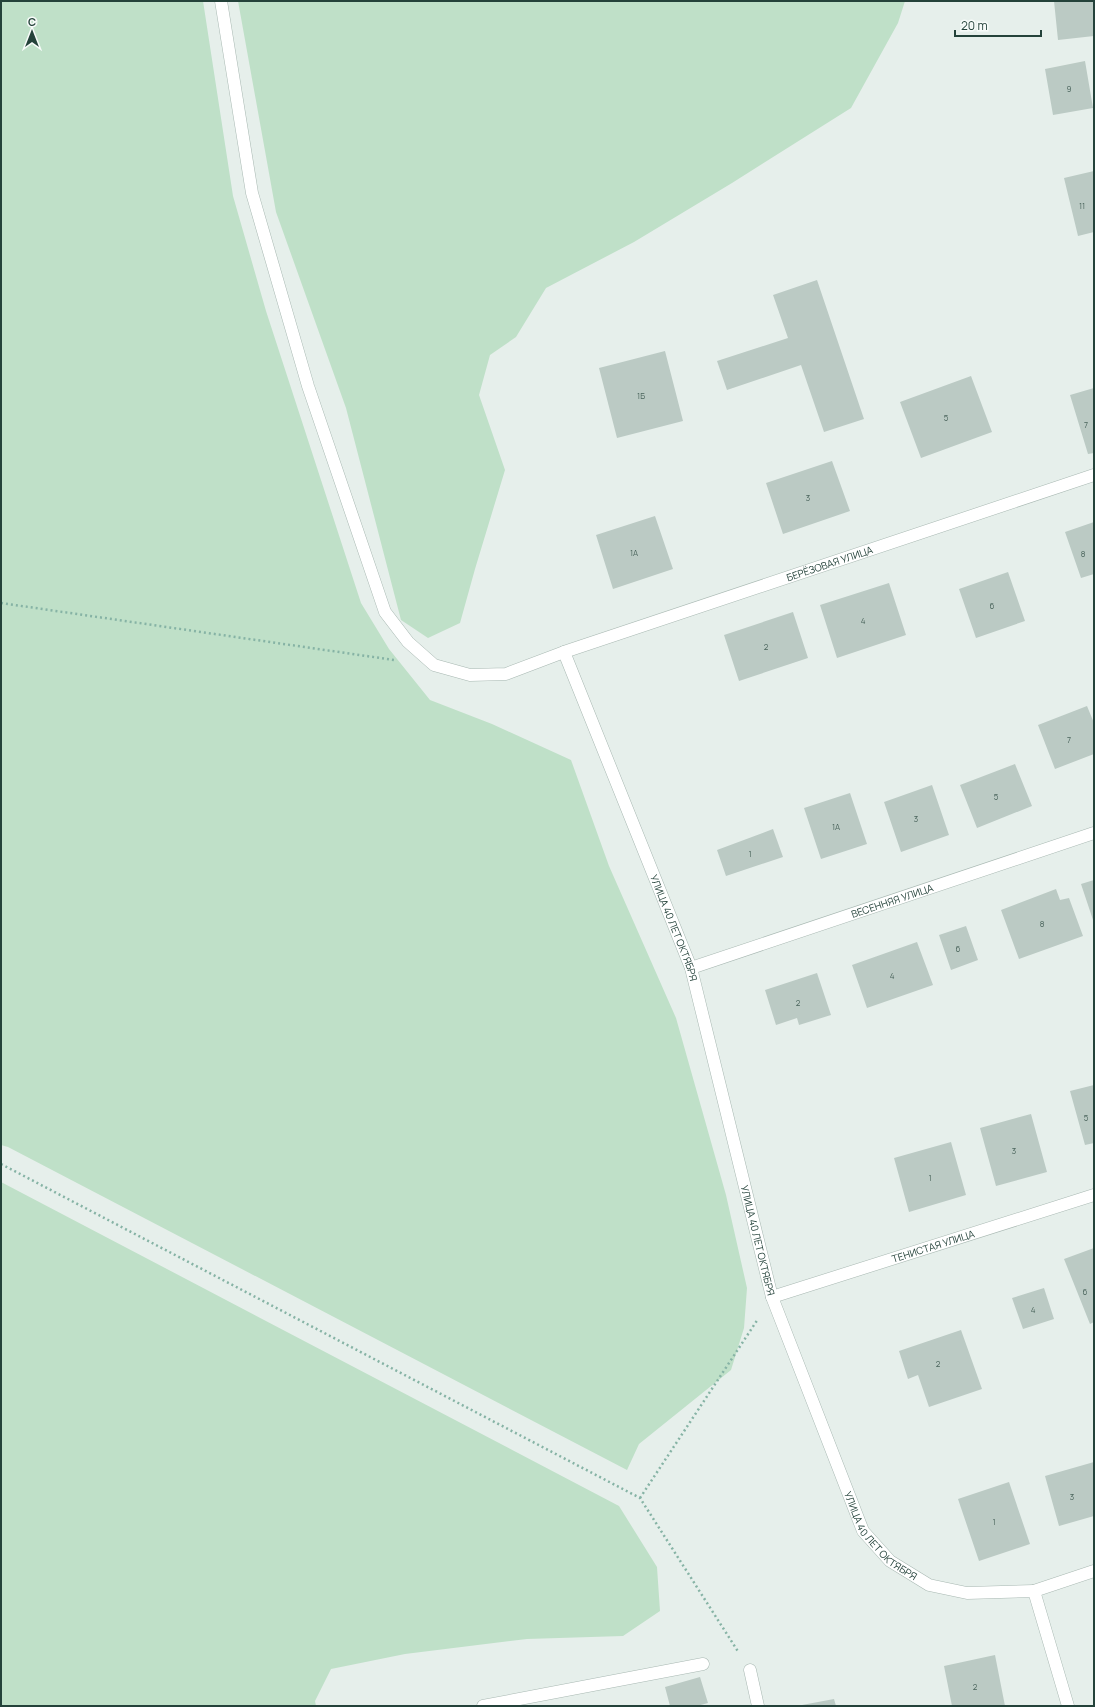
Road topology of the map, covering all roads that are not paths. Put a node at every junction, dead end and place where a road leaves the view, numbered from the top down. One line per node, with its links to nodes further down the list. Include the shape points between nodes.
1 (221, 1): 3 (street, БЕРЁЗОВАЯ УЛИЦА, via 252,193 308,386 385,612 408,642 434,665 470,676 506,674)
2 (1094, 475): 3 (street, БЕРЁЗОВАЯ УЛИЦА)
3 (564, 652): 5 (street, УЛИЦА 40 ЛЕТ ОКТЯБРЯ)
4 (1094, 833): 5 (street, ВЕСЕННЯЯ УЛИЦА)
5 (691, 968): 7 (street, УЛИЦА 40 ЛЕТ ОКТЯБРЯ)
6 (1094, 1195): 7 (street, ТЕНИСТАЯ УЛИЦА)
7 (772, 1297): 9 (street, УЛИЦА 40 ЛЕТ ОКТЯБРЯ, via 862,1531 890,1561 930,1585 967,1593)
8 (1094, 1571): 9 (street, УЛИЦА 40 ЛЕТ ОКТЯБРЯ)
9 (1034, 1591): 14 (street)
10 (703, 1664): 12 (street)
11 (750, 1670): 13 (street)
12 (483, 1706)
13 (758, 1706)
14 (1068, 1706)

